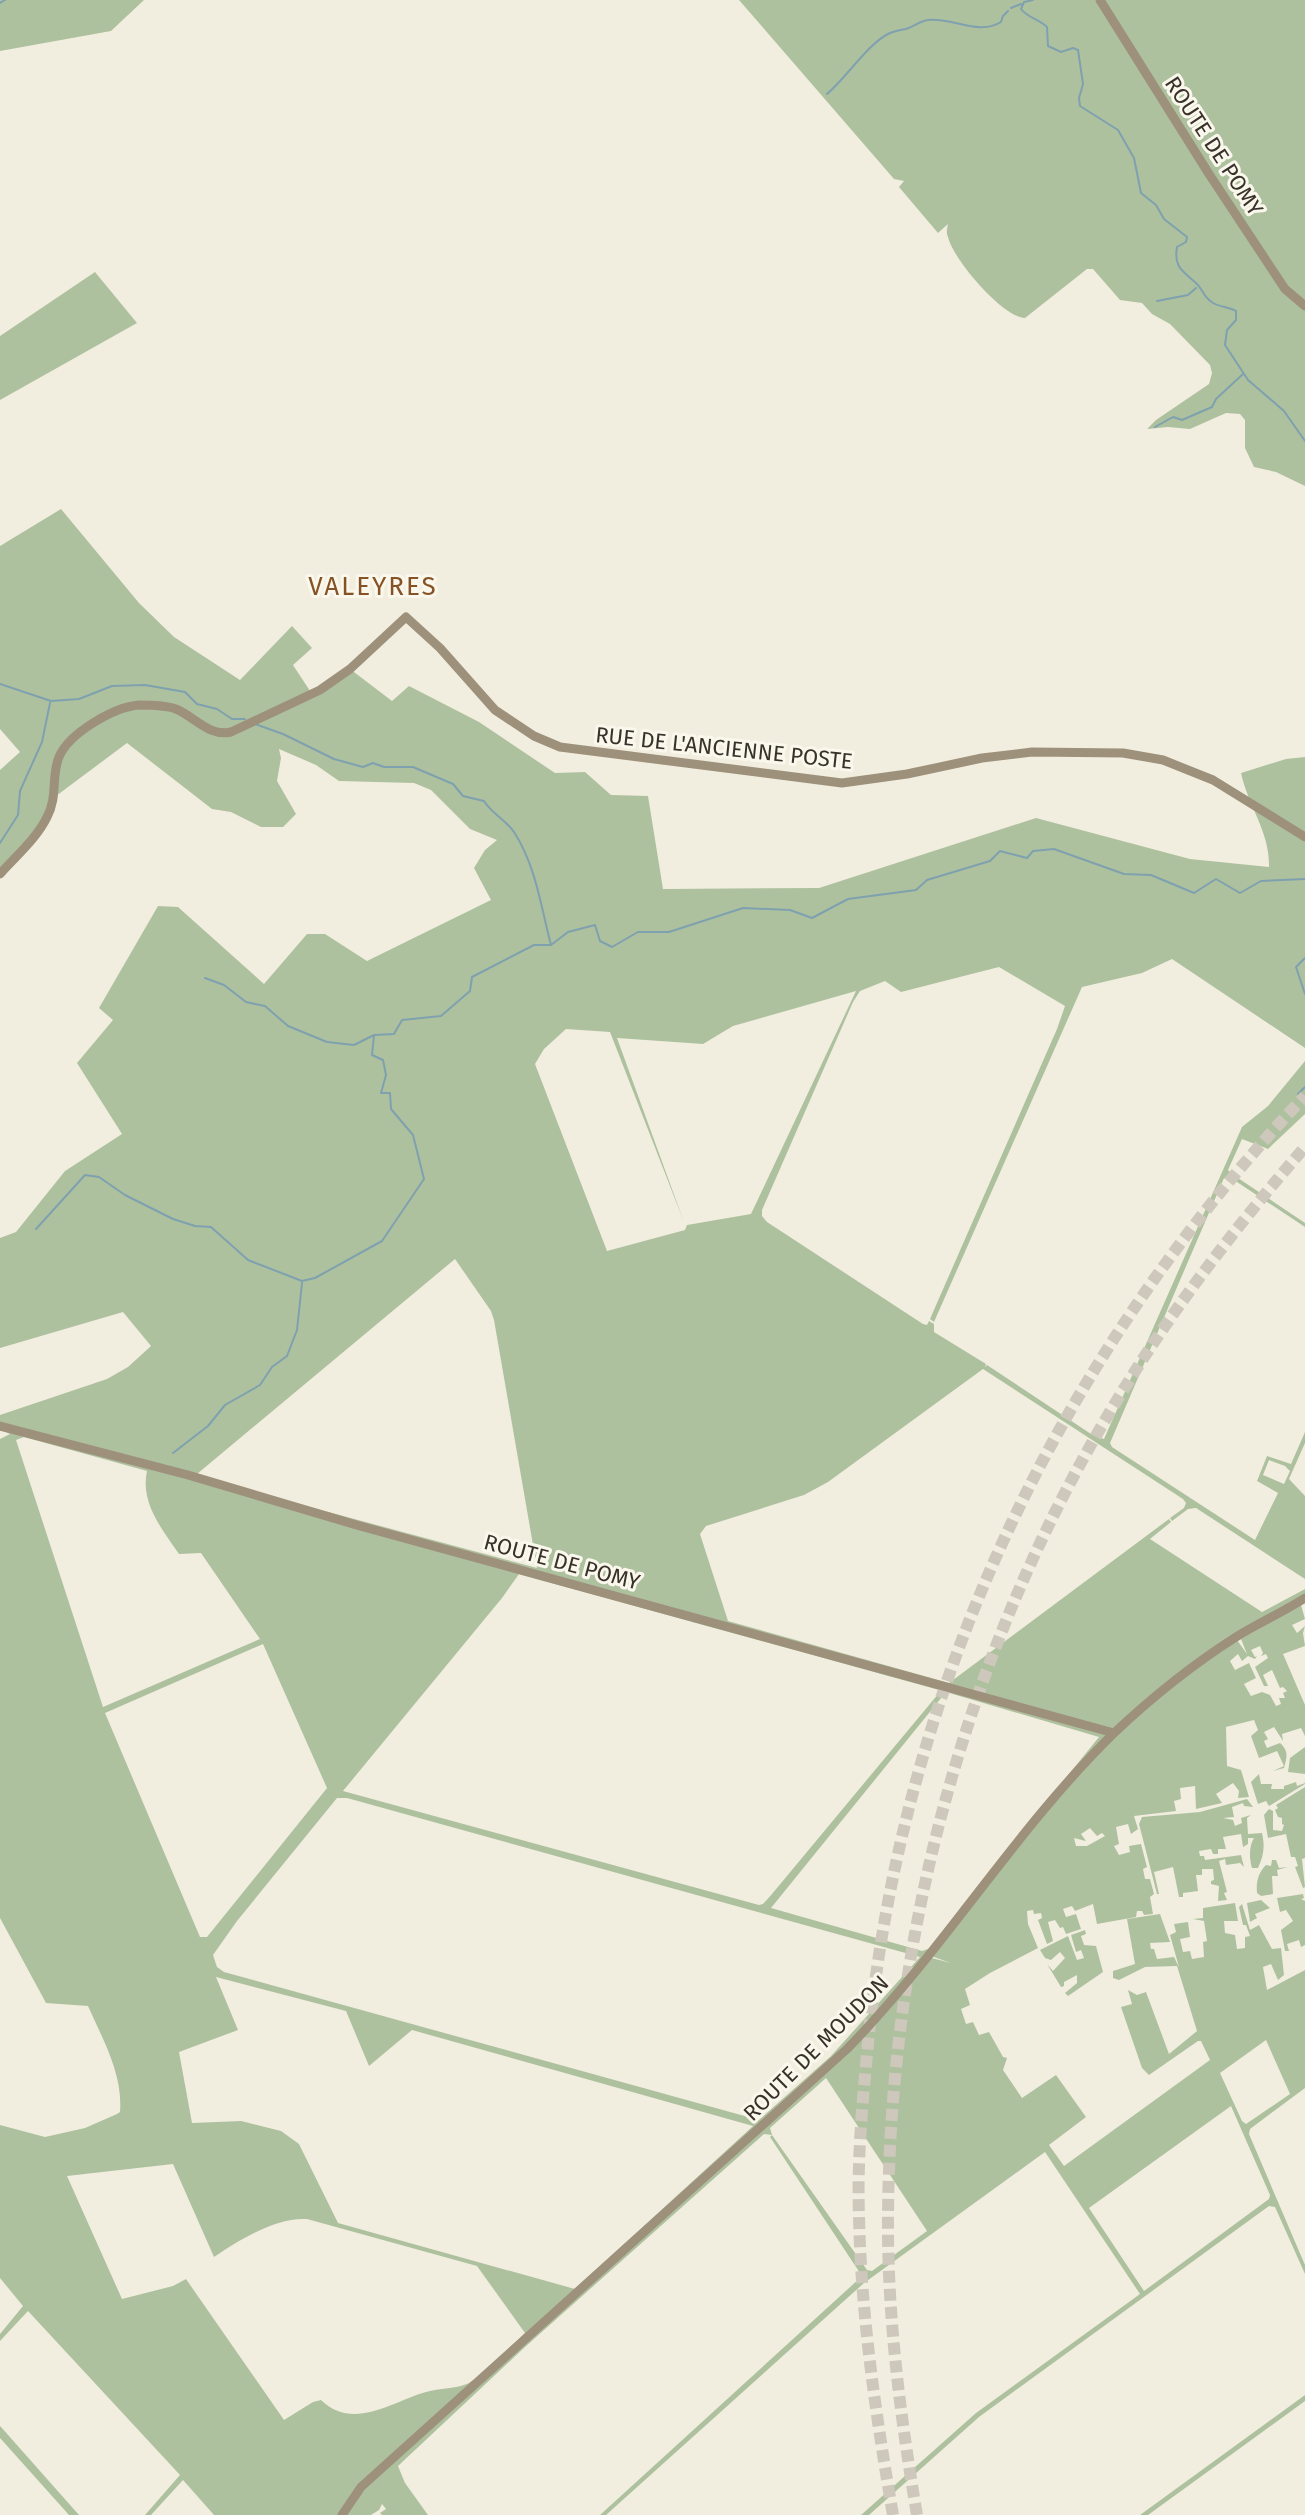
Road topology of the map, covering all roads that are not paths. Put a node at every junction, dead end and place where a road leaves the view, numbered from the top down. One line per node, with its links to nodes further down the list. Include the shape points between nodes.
1 (1100, 0): 2 (street, ROUTE DE POMY, via 1285,289)
2 (1305, 306)
3 (1305, 837): 4 (street, RUE DE L'ANCIENNE POSTE, via 1213,780 1163,760 1123,753 1032,752 842,783 560,747 495,710 406,617 320,690 231,732 210,730 176,709 153,705 114,711 86,728 59,757 47,819)
4 (0, 874)
5 (0, 1426): 7 (street, ROUTE DE POMY)
6 (1304, 1599): 7 (street, ROUTE DE MOUDON, via 1200,1661)
7 (1114, 1733): 8 (street, ROUTE DE MOUDON, via 847,2049 369,2480)
8 (342, 2515)

